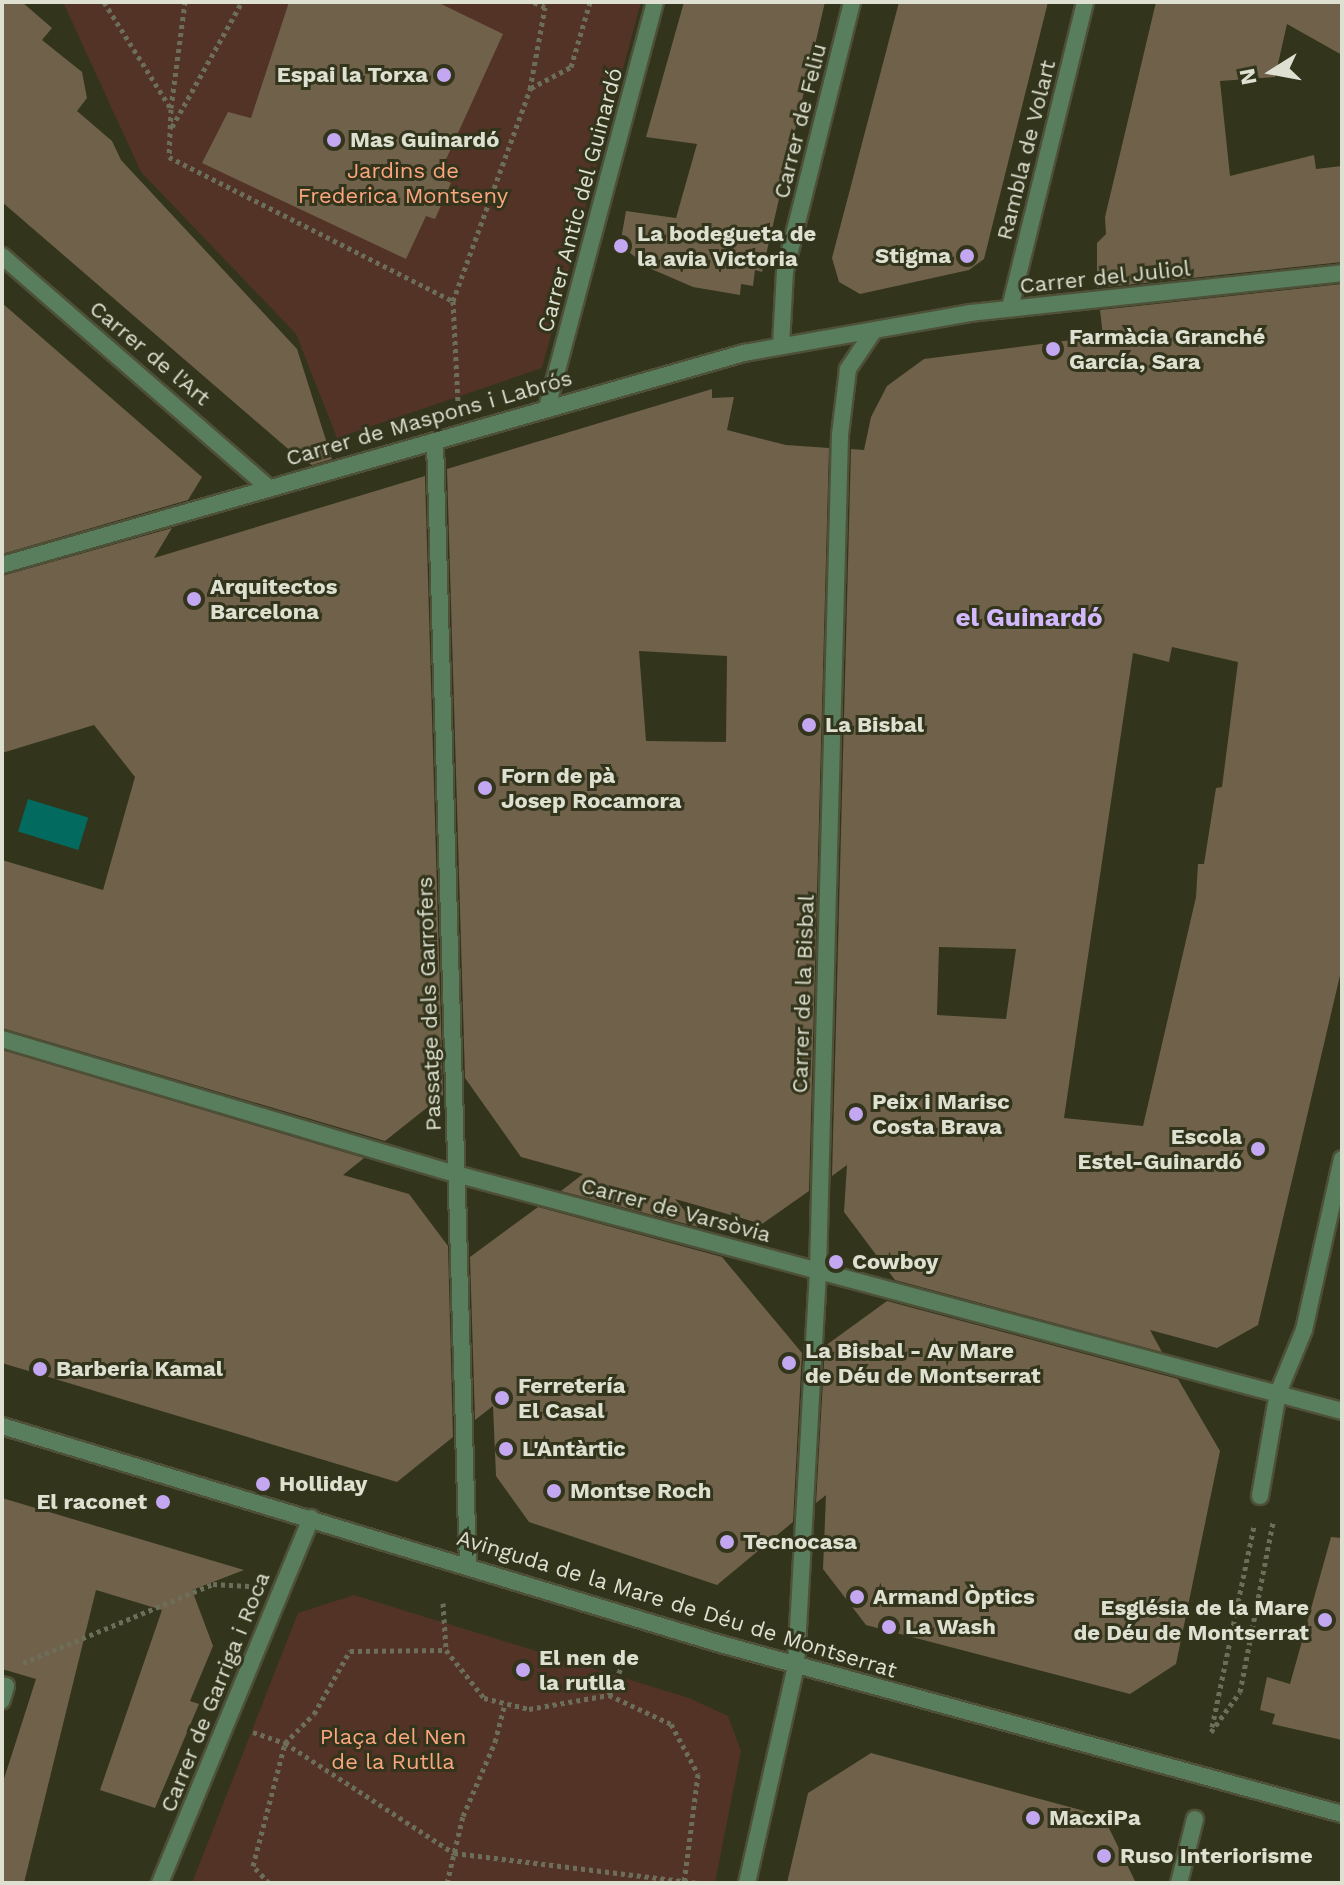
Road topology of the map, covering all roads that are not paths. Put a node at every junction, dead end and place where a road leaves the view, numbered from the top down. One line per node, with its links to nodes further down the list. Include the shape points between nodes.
1 (655, 2): 9 (street, Carrer Antic del Guinardó)
2 (852, 2): 8 (street, Carrer de Feliu, via 785,271)
3 (1085, 2): 6 (street, Rambla de Volart)
4 (2, 256): 11 (street, Carrer de l'Art)
5 (1342, 273): 6 (street, Carrer del Juliol)
6 (1010, 308): 7 (street, Carrer del Juliol)
7 (873, 332): 8 (street, Carrer de Maspons i Labrós); 16 (street, Carrer de la Bisbal, via 848,369 842,411)
8 (781, 345): 9 (street, Carrer de Maspons i Labrós)
9 (547, 408): 10 (street, Carrer de Maspons i Labrós)
10 (435, 441): 11 (street, Carrer de Maspons i Labrós); 15 (street, Passatge dels Garrofers)
11 (267, 486): 12 (street, Carrer de Maspons i Labrós)
12 (2, 565)
13 (2, 1039): 15 (street, Carrer de Varsòvia)
14 (1342, 1159): 17 (street, via 1304,1330)
15 (456, 1174): 16 (street, Carrer de Varsòvia); 22 (street, Passatge dels Garrofers)
16 (818, 1270): 17 (street, Carrer de Varsòvia); 23 (street, Carrer de la Bisbal)
17 (1278, 1393): 18 (street, Carrer de Varsòvia); 20 (street)
18 (1342, 1411)
19 (2, 1426): 21 (street, Avinguda de la Mare de Déu de Montserrat)
20 (1260, 1496)
21 (311, 1518): 22 (street, Avinguda de la Mare de Déu de Montserrat); 26 (street, Carrer de Garriga i Roca)
22 (468, 1565): 23 (street, Avinguda de la Mare de Déu de Montserrat)
23 (796, 1665): 24 (street, Avinguda de la Mare de Déu de Montserrat); 27 (street, Carrer de la Bisbal)
24 (1342, 1814)
25 (1195, 1819): 28 (street)
26 (160, 1883)
27 (747, 1883)
28 (1179, 1883)

